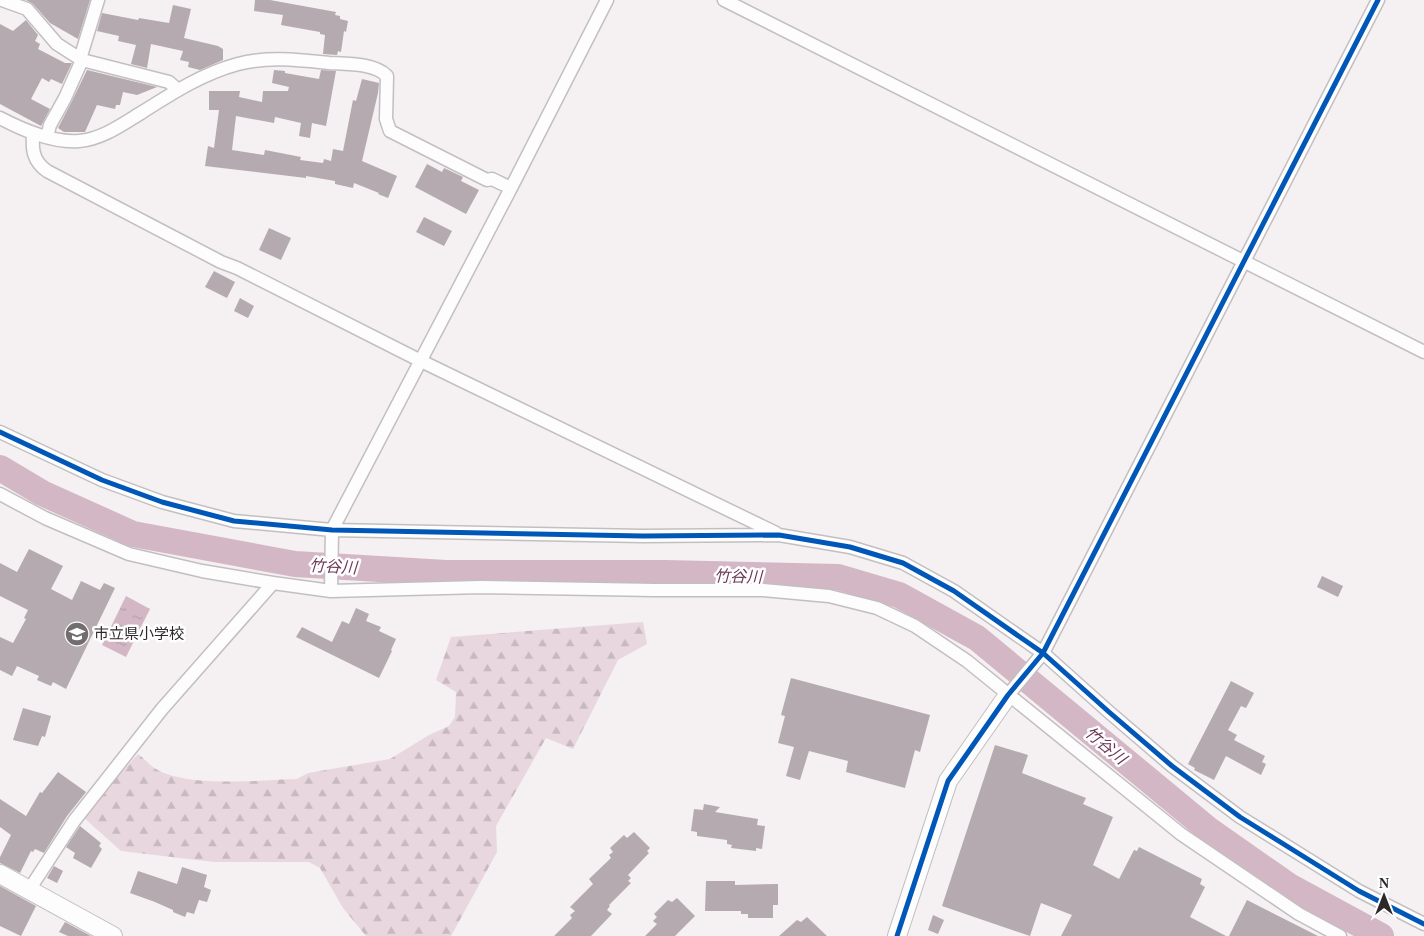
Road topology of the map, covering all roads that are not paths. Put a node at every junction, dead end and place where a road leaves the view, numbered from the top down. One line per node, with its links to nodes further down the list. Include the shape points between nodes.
1 (2, 0): 6 (street, via 27,9 57,44)
2 (98, 0): 6 (street)
3 (607, 0): 11 (street)
4 (724, 0): 12 (street)
5 (1378, 0): 12 (street)
6 (81, 60): 7 (street, via 169,82); 10 (street)
7 (178, 90): 10 (street, via 95,138 72,141); 11 (street, via 218,71 253,61 295,60 357,65 381,71 387,76 386,119 390,131 487,180 492,179)
8 (0, 118): 9 (street)
9 (33, 134): 10 (street); 14 (street, via 34,157 46,171)
10 (47, 137)
11 (511, 188): 14 (street)
12 (1245, 262): 13 (street); 21 (street)
13 (1424, 352)
14 (421, 362): 17 (street); 18 (street)
15 (0, 432): 17 (street, via 102,480 162,502 234,521)
16 (0, 494): 19 (street, via 45,518 128,554)
17 (332, 530): 18 (street, via 643,536); 20 (street)
18 (779, 535): 21 (street, via 850,547 903,563 954,591)
19 (273, 583): 20 (street); 24 (street, via 162,709 74,821)
20 (331, 587): 22 (street, via 763,590 829,596 877,608 915,626)
21 (1040, 657): 22 (street); 25 (street, via 1172,766 1240,816 1359,891)
22 (1011, 692): 27 (street, via 948,781); 28 (street, via 1181,834 1299,914)
23 (0, 874): 24 (street)
24 (29, 890): 26 (street)
25 (1424, 924)
26 (113, 936)
27 (898, 936)
28 (1340, 936)

